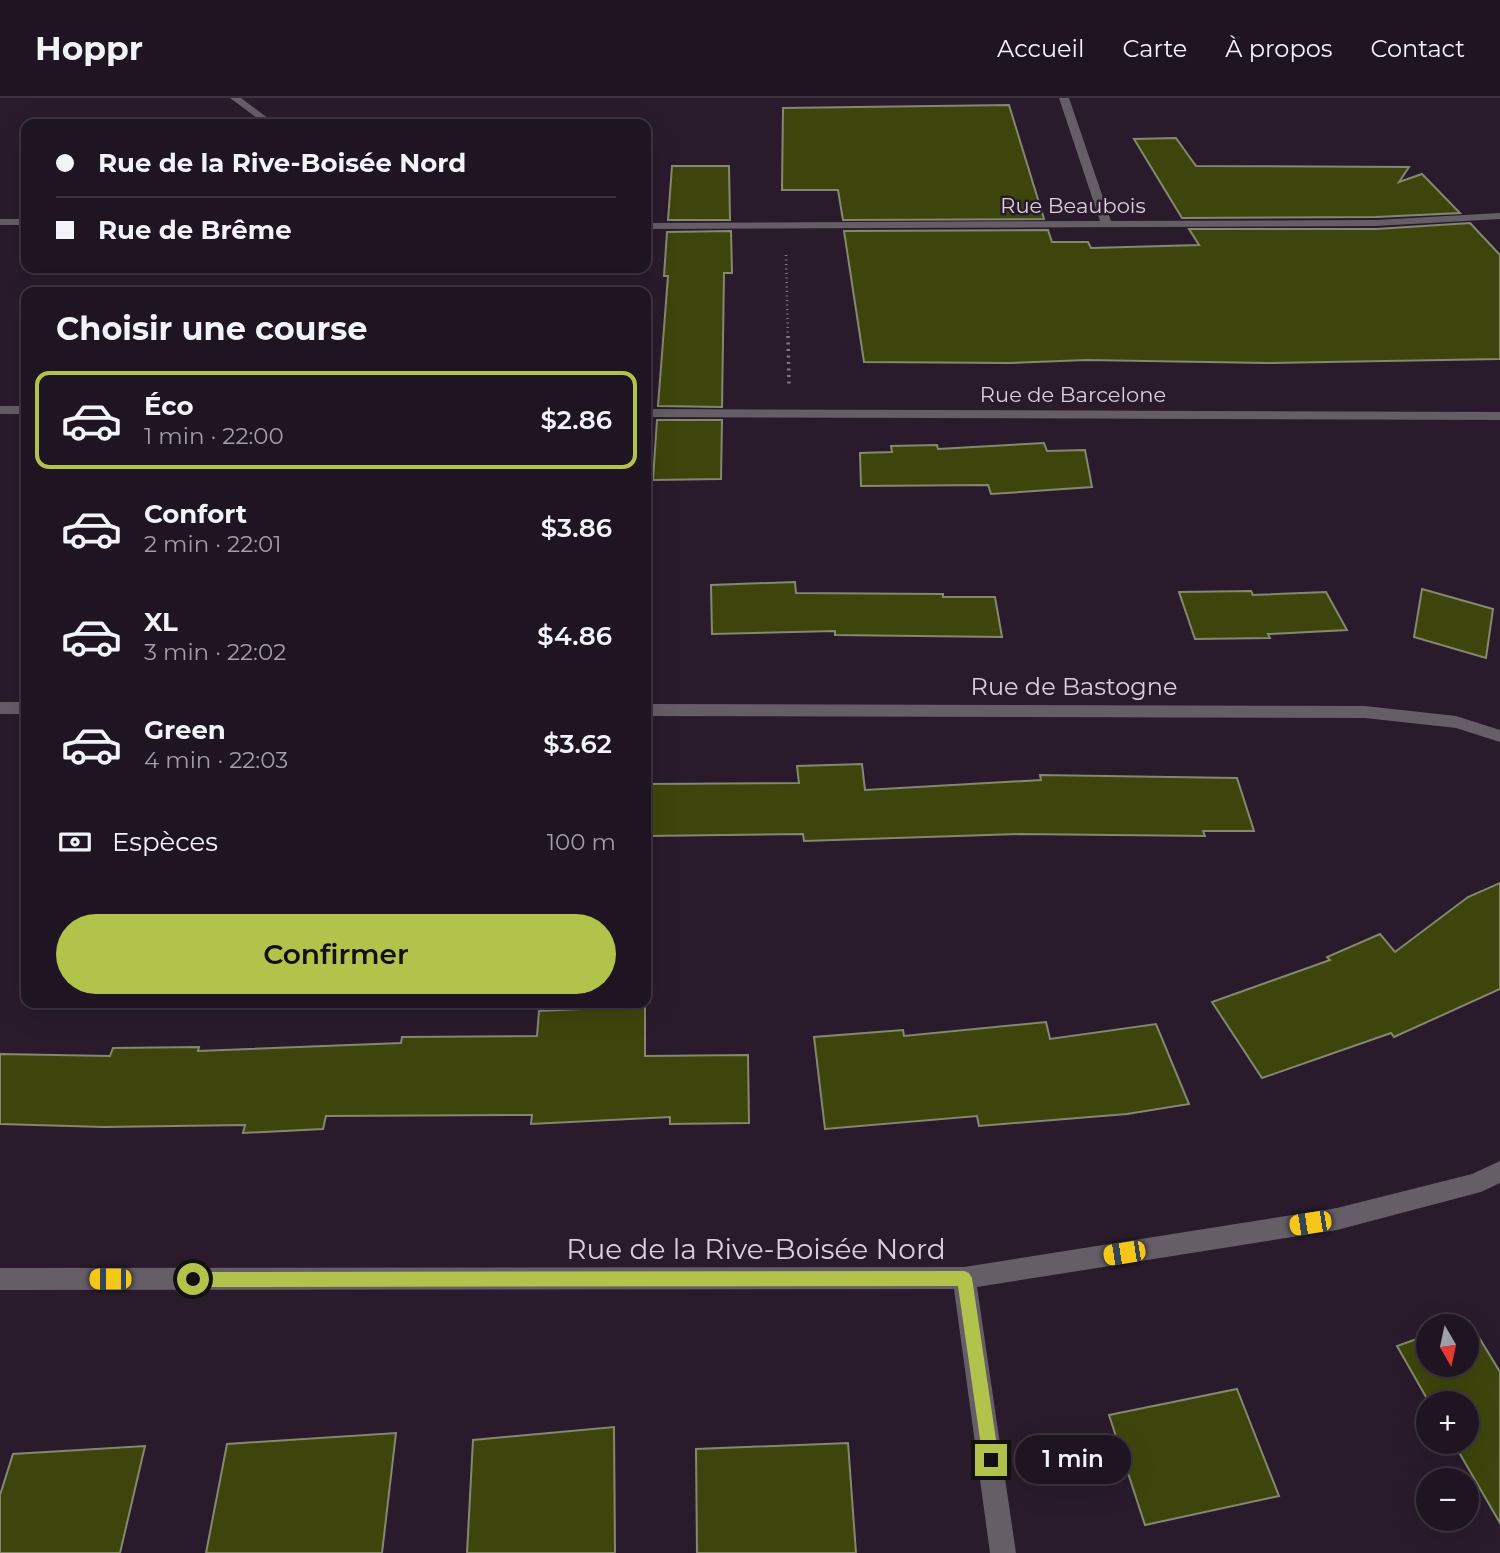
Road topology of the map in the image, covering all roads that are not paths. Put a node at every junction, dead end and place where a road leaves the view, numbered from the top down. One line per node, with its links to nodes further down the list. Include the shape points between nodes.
1 (235, 98): 3 (street)
2 (1064, 98): 7 (street)
3 (264, 119)
4 (1500, 216): 7 (street, Rue Beaubois, via 1376,223)
5 (0, 222): 6 (street)
6 (21, 222)
7 (1107, 225): 8 (street, Rue Beaubois)
8 (651, 226)
9 (0, 410): 10 (street)
10 (21, 410)
11 (651, 413): 12 (street, Rue de Barcelone)
12 (1500, 416)
13 (0, 708): 14 (street)
14 (21, 708)
15 (651, 710): 16 (street, Rue de Bastogne, via 1365,712 1456,722)
16 (1500, 736)
17 (1500, 1172): 18 (street, Rue de la Rive-Boisée Nord, via 1473,1184 1337,1219)
18 (964, 1278): 19 (street, Rue de la Rive-Boisée Nord); 20 (street)
19 (0, 1279)
20 (1003, 1553)

